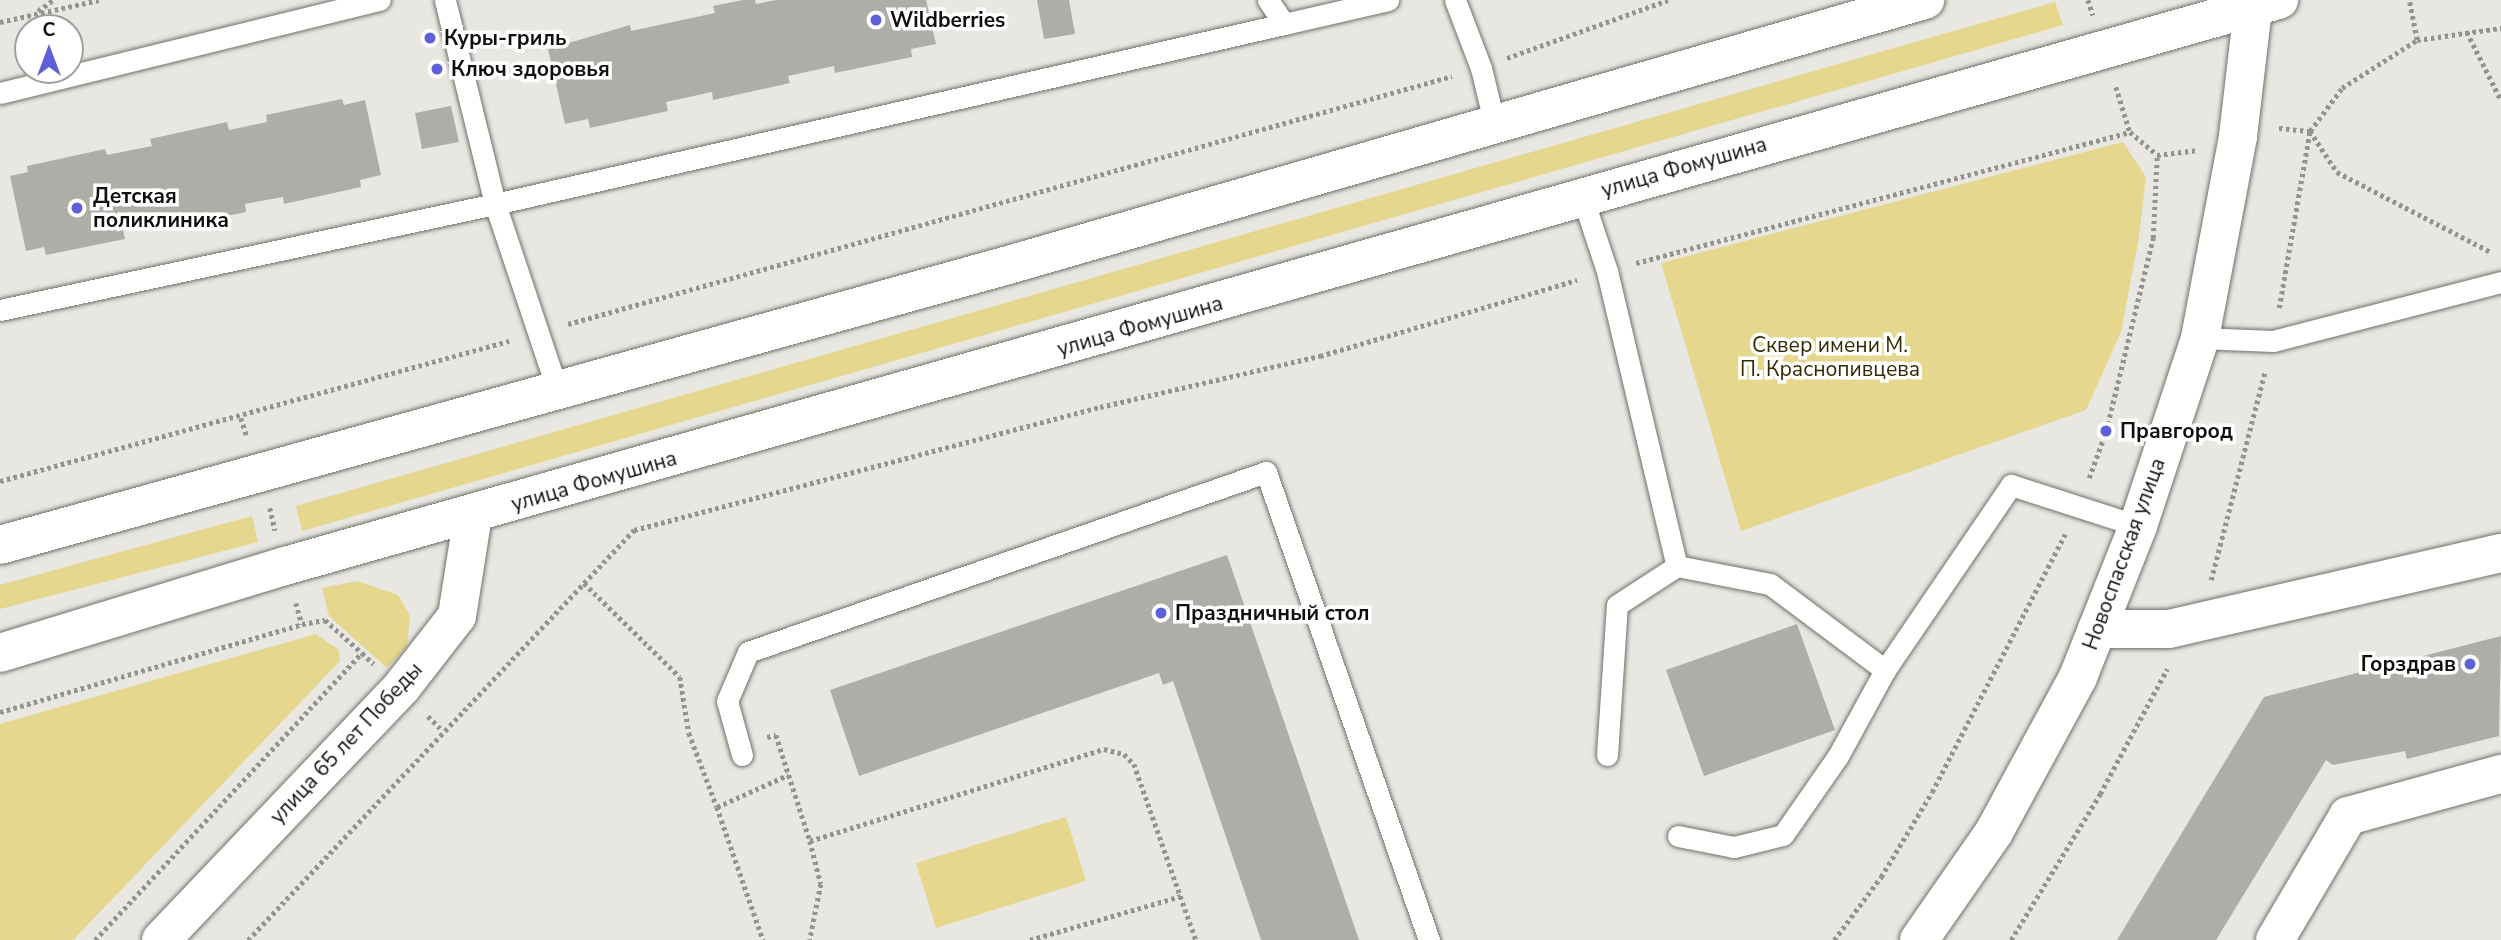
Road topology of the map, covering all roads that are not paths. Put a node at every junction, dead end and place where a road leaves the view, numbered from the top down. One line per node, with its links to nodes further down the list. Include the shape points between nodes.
1 (380, 0): 9 (lane)
2 (445, 0): 12 (lane)
3 (1268, 0): 8 (lane)
4 (1388, 0): 8 (lane)
5 (1455, 0): 10 (lane, via 1481,68)
6 (1925, 0): 10 (main road)
7 (2262, 2): 11 (main road, улица Фомушина); 15 (main road, Новоспасская улица)
8 (1284, 24): 12 (lane)
9 (0, 93)
10 (1495, 126): 16 (main road)
11 (1582, 196): 17 (main road, улица Фомушина, via 1137,328); 21 (lane, via 1607,271)
12 (495, 204): 14 (lane); 16 (lane)
13 (2501, 282): 15 (lane, via 2273,341)
14 (0, 310)
15 (2200, 338): 18 (main road, Новоспасская улица)
16 (557, 389): 19 (main road)
17 (473, 515): 23 (main road, улица Фомушина, via 285,566); 29 (main road, улица 65 лет Победы, via 457,616 401,688)
18 (2138, 526): 22 (main road, Новоспасская улица); 24 (lane, via 2011,485)
19 (0, 545)
20 (2501, 553): 22 (main road, via 2169,629)
21 (1677, 566): 24 (lane, via 1770,584); 26 (lane, via 1617,605)
22 (2097, 629): 31 (main road, Новоспасская улица, via 2078,677 1994,832)
23 (0, 653)
24 (1885, 670): 28 (lane, via 1838,756 1783,835 1734,847)
25 (740, 749): 30 (lane, via 727,701 748,652 1266,472)
26 (1607, 755)
27 (2501, 774): 32 (main road, via 2348,816)
28 (1678, 836)
29 (162, 940)
30 (1429, 940)
31 (1919, 940)
32 (2275, 940)

